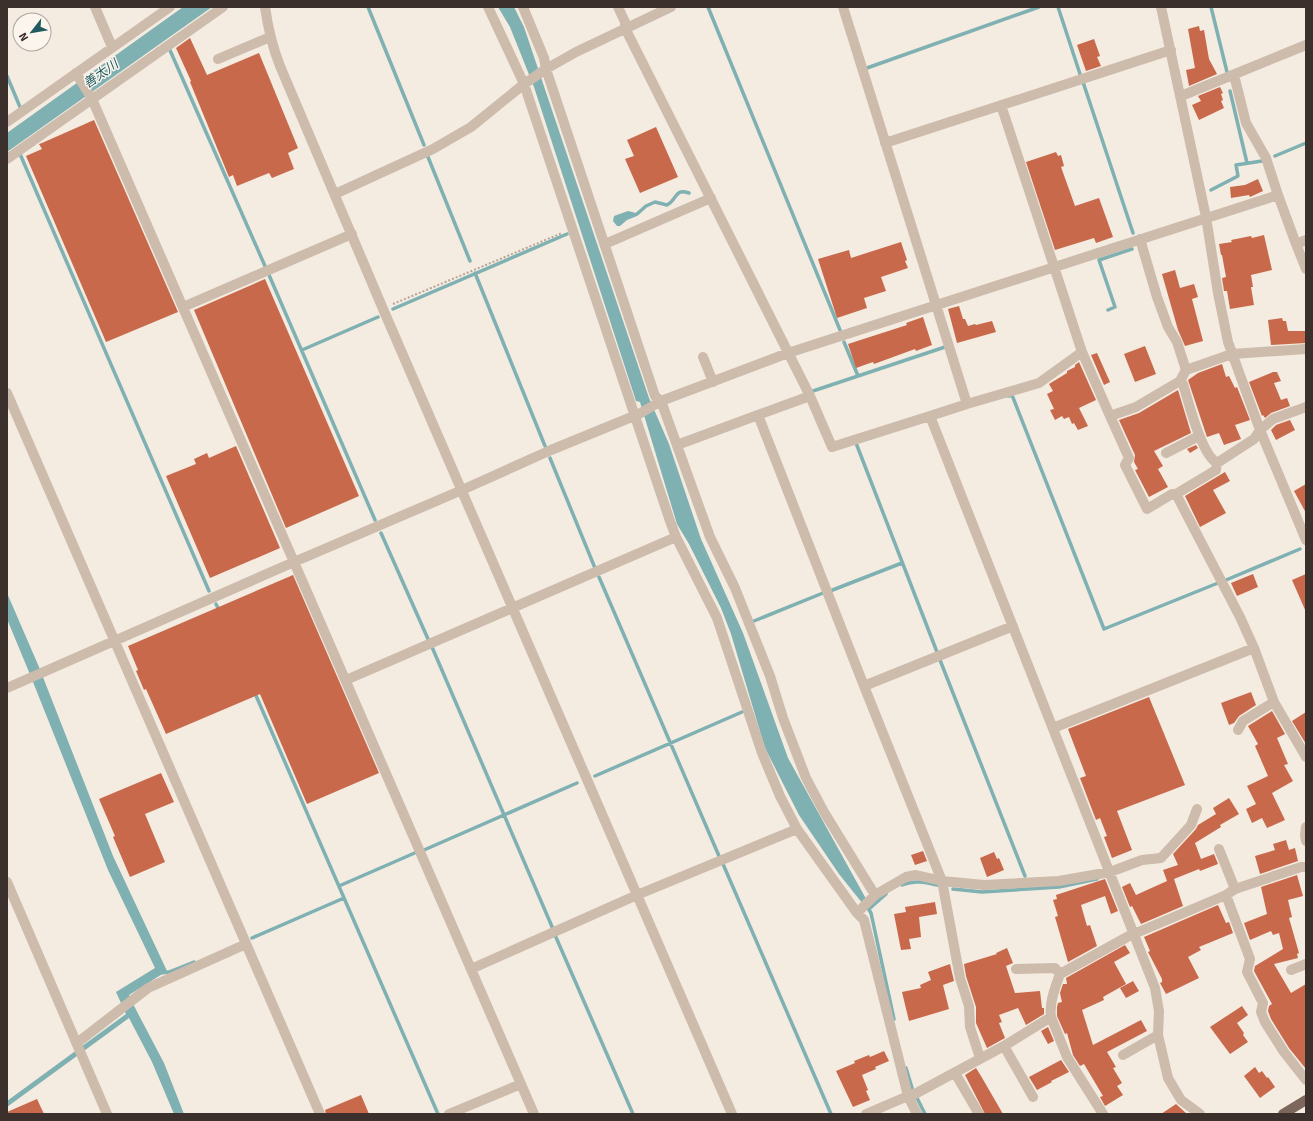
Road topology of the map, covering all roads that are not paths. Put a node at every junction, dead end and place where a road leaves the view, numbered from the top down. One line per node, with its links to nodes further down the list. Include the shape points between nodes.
1 (95, 7): 14 (street)
2 (170, 7): 14 (street)
3 (223, 7): 22 (street)
4 (265, 7): 12 (street)
5 (488, 7): 20 (street)
6 (523, 7): 17 (street, via 544,58)
7 (618, 7): 11 (street)
8 (671, 7): 11 (street)
9 (843, 7): 25 (street)
10 (1161, 7): 15 (street)
11 (626, 28): 17 (street); 29 (street)
12 (270, 37): 16 (street); 27 (street)
13 (1306, 45): 19 (street)
14 (112, 47): 18 (street)
15 (1171, 50): 21 (street); 23 (street)
16 (218, 59)
17 (544, 70): 20 (street); 34 (street)
18 (77, 75): 22 (street); 24 (street)
19 (1234, 75): 21 (street); 28 (street, via 1246,123 1266,158)
20 (526, 83): 27 (street, via 471,127 433,149); 52 (street, via 572,228)
21 (1181, 96): 30 (street)
22 (91, 98): 26 (street); 38 (street)
23 (1001, 105): 25 (street); 35 (street)
24 (7, 122)
25 (885, 143): 37 (street)
26 (7, 159)
27 (335, 194): 31 (street)
28 (1278, 195): 30 (street); 33 (street)
29 (710, 198): 34 (street); 41 (street)
30 (1206, 217): 32 (street); 42 (street, via 1218,293)
31 (352, 234): 38 (street); 61 (street)
32 (1140, 239): 35 (street); 44 (street, via 1157,297)
33 (1301, 242): 36 (street)
34 (605, 244): 49 (street)
35 (1054, 267): 37 (street); 40 (street)
36 (1306, 269)
37 (936, 306): 41 (street); 50 (street)
38 (183, 307): 65 (street)
39 (1306, 349): 42 (street)
40 (1082, 352): 50 (street, via 1039,383); 55 (street)
41 (788, 353): 46 (street); 48 (street)
42 (1232, 354): 44 (street); 56 (street)
43 (703, 357): 46 (street)
44 (1186, 370): 45 (street)
45 (1180, 381): 55 (street, via 1136,407); 57 (street)
46 (713, 382): 49 (street)
47 (7, 394): 68 (street)
48 (810, 396): 53 (street); 54 (street, via 832,447)
49 (658, 403): 52 (street); 58 (street)
50 (966, 404): 54 (street)
51 (1306, 407): 56 (street, via 1273,419)
52 (637, 415): 61 (street); 63 (street)
53 (758, 415): 58 (street); 71 (street)
54 (930, 416): 67 (street)
55 (1110, 416): 62 (street, via 1129,458 1125,465 1147,509)
56 (1260, 430): 60 (street, via 1254,439); 64 (street)
57 (1199, 436): 59 (street); 60 (street, via 1212,460)
58 (677, 445): 89 (street, via 710,537 735,588 770,676 806,778)
59 (1166, 453)
60 (1217, 463): 62 (street, via 1216,470)
61 (462, 490): 65 (street); 66 (street)
62 (1176, 494): 69 (street)
63 (676, 537): 66 (street); 79 (street, via 717,618 762,753)
64 (1306, 540)
65 (294, 562): 68 (street); 70 (street)
66 (513, 607): 70 (street); 87 (street)
67 (1013, 626): 71 (street); 74 (street)
68 (115, 641): 72 (street); 92 (street)
69 (1254, 648): 73 (street); 74 (street)
70 (346, 680): 94 (street)
71 (864, 686): 84 (street)
72 (7, 688)
73 (1274, 702): 75 (street, via 1243,721); 76 (street)
74 (1053, 728): 83 (street)
75 (1238, 730)
76 (1306, 757)
77 (1197, 809): 83 (street, via 1191,825 1161,858 1142,860)
78 (1306, 827): 80 (street)
79 (797, 829): 87 (street); 90 (street)
80 (1306, 841)
81 (1219, 849): 86 (street)
82 (1306, 867): 86 (street)
83 (1110, 872): 84 (street, via 1059,881 984,885); 91 (street)
84 (942, 881): 89 (street, via 916,875 906,877); 103 (street, via 960,978 969,1006 970,1028)
85 (7, 882): 100 (street)
86 (1235, 889): 88 (street)
87 (637, 895): 94 (street); 114 (street)
88 (1226, 895): 91 (street); 105 (street, via 1250,959 1247,972 1263,1003 1265,1022)
89 (872, 898): 90 (street)
90 (858, 911): 107 (street, via 864,920)
91 (1135, 935): 97 (street, via 1128,936); 99 (street, via 1155,988 1159,1011)
92 (246, 944): 100 (street, via 148,988); 111 (street)
93 (1306, 964): 96 (street)
94 (471, 969): 106 (street)
95 (1016, 970): 97 (street, via 1055,968)
96 (1291, 970)
97 (1060, 974): 98 (street, via 1050,1010)
98 (1051, 1017): 101 (street); 118 (street, via 1067,1057)
99 (1158, 1035): 102 (street); 119 (street, via 1168,1078 1181,1100)
100 (78, 1045): 110 (street)
101 (1004, 1046): 103 (street); 108 (street)
102 (1123, 1055)
103 (980, 1058): 104 (street)
104 (955, 1073): 107 (street); 117 (street)
105 (1306, 1080)
106 (521, 1084): 112 (street); 113 (street)
107 (908, 1096): 115 (street); 116 (street)
108 (1033, 1097)
109 (1306, 1100): 120 (main road)
110 (107, 1114)
111 (320, 1114)
112 (449, 1114)
113 (534, 1114)
114 (732, 1114)
115 (866, 1114)
116 (917, 1114)
117 (979, 1114)
118 (1102, 1114)
119 (1200, 1114)
120 (1283, 1114)

